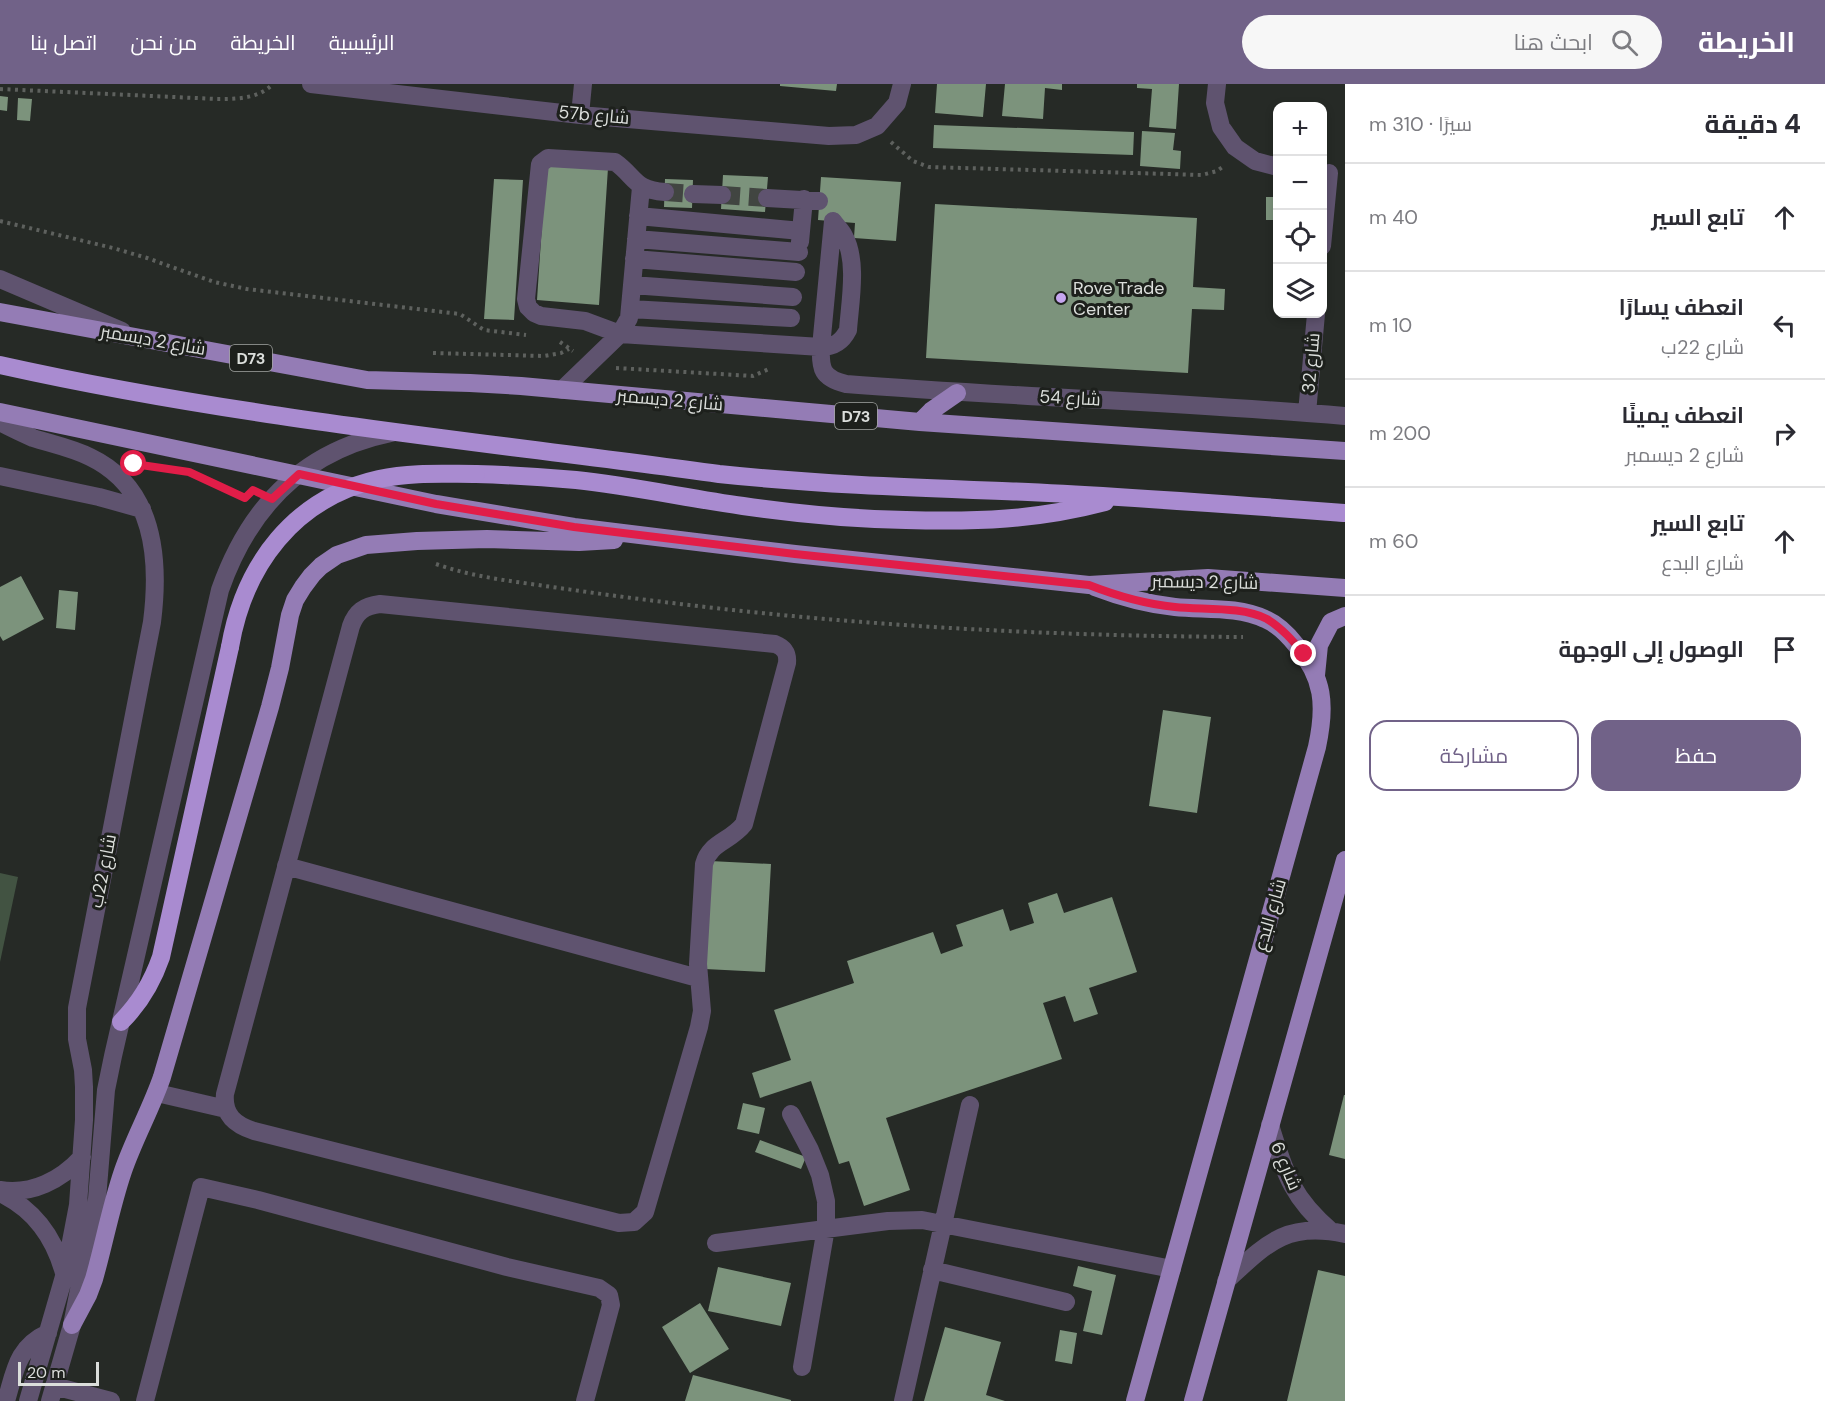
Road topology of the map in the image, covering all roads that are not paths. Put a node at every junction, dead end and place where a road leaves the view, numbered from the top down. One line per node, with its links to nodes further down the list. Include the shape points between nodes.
1 (311, 84): 5 (street, 57b شارع)
2 (583, 84): 5 (street)
3 (902, 84): 5 (street, 57b شارع, via 897,103 877,126 856,135)
4 (1217, 84): 6 (street, via 1215,103 1221,127 1235,147 1255,161)
5 (580, 115)
6 (1273, 166)
7 (1332, 173): 13 (street)
8 (641, 187): 9 (street); 14 (street); 27 (street, via 615,162 548,158 540,164 538,174 528,307 541,316 585,321)
9 (664, 192)
10 (693, 194): 11 (street)
11 (722, 195)
12 (767, 198): 15 (street, via 812,200)
13 (1327, 214)
14 (638, 216): 15 (street); 16 (street)
15 (801, 231): 17 (street)
16 (636, 239): 17 (street); 18 (street)
17 (799, 252): 19 (street)
18 (634, 259): 19 (street); 21 (street)
19 (796, 272): 22 (street)
20 (0, 279): 28 (street)
21 (632, 285): 22 (street); 23 (street)
22 (794, 297): 25 (street)
23 (630, 309): 25 (street); 27 (street)
24 (0, 312): 28 (main road, شارع 2 ديسمبر / D73)
25 (791, 318): 29 (street)
26 (1316, 318): 35 (street, شارع 32)
27 (620, 334): 29 (street); 32 (street)
28 (135, 336): 32 (main road, شارع 2 ديسمبر / D73, via 367,380)
29 (788, 345): 30 (street)
30 (820, 347): 30 (street, شارع 54, via 832,221 844,235 851,253 848,330 838,344); 33 (street, شارع 54, via 820,363 833,380)
31 (0, 365): 39 (highway, via 169,399)
32 (562, 390): 38 (main road, شارع 2 ديسمبر / D73)
33 (957, 393): 35 (street, شارع 54); 38 (main road)
34 (0, 412): 41 (main road, شارع 2 ديسمبر)
35 (1307, 413): 36 (street, شارع 54)
36 (1345, 416)
37 (0, 422): 44 (street, شارع 22ب, via 106,466 133,493)
38 (920, 422): 40 (main road, شارع 2 ديسمبر / D73)
39 (391, 433): 41 (street, via 333,451); 43 (highway, via 789,482)
40 (1345, 451)
41 (299, 474): 46 (main road, شارع 2 ديسمبر, via 505,517); 54 (street, via 250,525 220,590)
42 (0, 476): 44 (street)
43 (1123, 497): 45 (highway); 54 (highway, bridge, via 1080,509 992,521 815,515 576,480 476,474 401,475 355,486 333,496 277,540 262,559 241,601 155,976)
44 (142, 509): 60 (street, شارع 22ب, via 153,544 155,596 76,1008 84,1086)
45 (1345, 513)
46 (643, 535): 47 (main road, شارع 2 ديسمبر); 55 (main road, via 579,542 475,539 366,545 337,555 312,575 290,615 270,707)
47 (1089, 585): 48 (main road, شارع 2 ديسمبر, via 1208,578); 50 (main road, شارع البدع, via 1145,603 1244,612 1266,619 1287,634)
48 (1345, 588)
49 (1345, 616): 50 (main road, via 1331,622 1319,645)
50 (1316, 675): 66 (main road, شارع البدع, via 1322,699 1317,747)
51 (1345, 860): 59 (main road)
52 (286, 866): 53 (street); 53 (street, via 351,626 354,617 370,605 775,644 786,651 787,663 744,824 710,849 704,864); 57 (street, via 225,1094)
53 (698, 978): 57 (street, via 702,1011 699,1027 645,1212 627,1224 254,1131 234,1122)
54 (121, 1022): 71 (street, via 106,1090 97,1198)
55 (157, 1093): 57 (street); 71 (main road, via 122,1175 94,1279)
56 (970, 1105): 62 (street)
57 (226, 1109)
58 (791, 1114): 63 (street, via 820,1175)
59 (1270, 1125): 64 (street, شارع 6, via 1293,1189 1304,1204); 69 (main road)
60 (82, 1157): 61 (street, via 48,1183); 68 (street, شارع 22ب, via 78,1205)
61 (0, 1192): 68 (street, via 39,1222 59,1254)
62 (942, 1224): 63 (street, via 904,1220); 66 (street); 67 (street)
63 (826, 1228): 65 (street); 73 (street)
64 (1338, 1233): 69 (street, شارع 6, via 1300,1231 1285,1235 1258,1251)
65 (716, 1243)
66 (1172, 1269): 81 (main road, شارع البدع)
67 (932, 1270): 70 (street); 80 (street)
68 (64, 1273): 72 (street, شارع 22ب)
69 (1226, 1281): 82 (main road)
70 (1066, 1302)
71 (72, 1325): 74 (street)
72 (48, 1333): 75 (street, via 22,1353); 76 (street, شارع 22ب)
73 (802, 1367)
74 (52, 1394): 77 (street)
75 (6, 1401)
76 (28, 1401)
77 (111, 1401)
78 (144, 1401): 79 (street, via 201,1187 599,1288 609,1295 611,1305)
79 (585, 1401)
80 (903, 1401)
81 (1135, 1401)
82 (1193, 1401)

